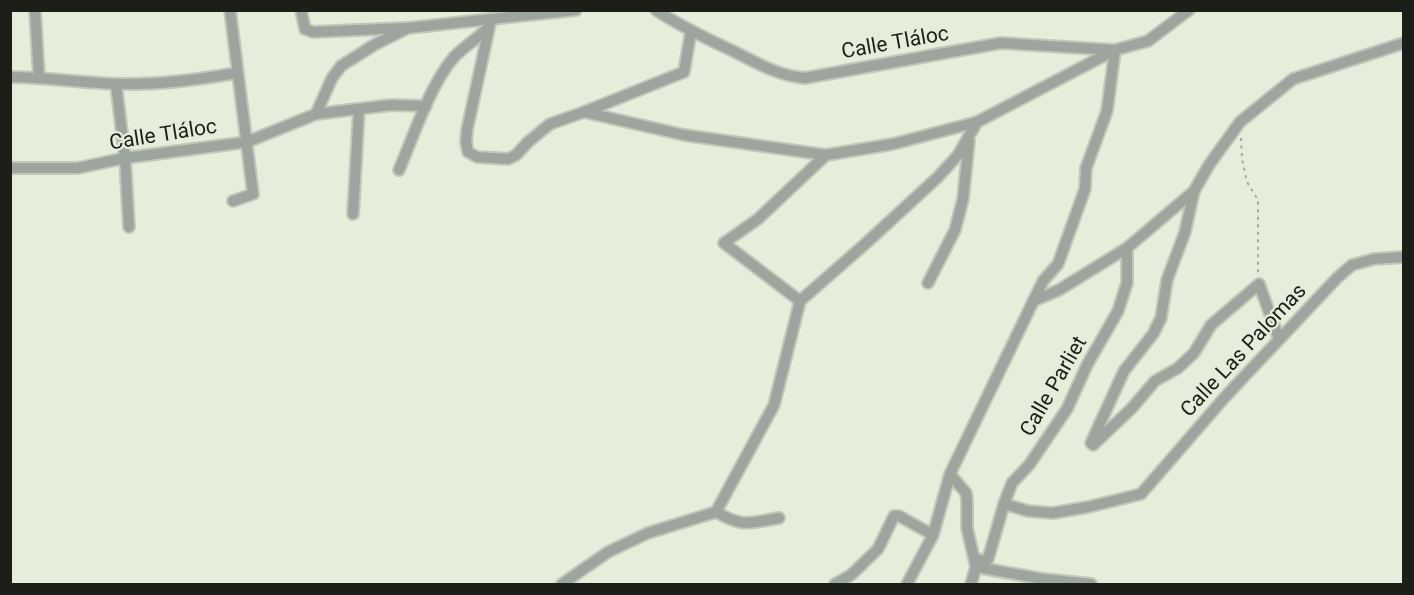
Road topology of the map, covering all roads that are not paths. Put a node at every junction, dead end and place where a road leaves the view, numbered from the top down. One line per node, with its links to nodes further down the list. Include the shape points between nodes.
1 (35, 10): 14 (street)
2 (230, 10): 12 (street)
3 (301, 10): 8 (street, via 305,29 313,32)
4 (576, 10): 7 (street)
5 (656, 10): 9 (street, Calle Tláloc)
6 (1189, 10): 11 (street, via 1148,41)
7 (490, 23): 8 (street); 16 (street, via 453,59); 18 (street, via 467,130 468,152 477,157 508,159 550,124)
8 (408, 28): 19 (street, via 341,66)
9 (691, 31): 11 (street, Calle Tláloc, via 773,70 805,78 1001,43); 18 (street, via 684,72)
10 (1404, 43): 27 (street, via 1293,79 1240,122)
11 (1115, 50): 20 (street); 35 (street, via 1107,111 1086,168 1085,189 1058,264 1043,280)
12 (236, 73): 15 (street); 22 (street)
13 (10, 77): 14 (street)
14 (39, 77): 15 (street)
15 (116, 84): 24 (street)
16 (426, 106): 17 (street, Calle Tláloc); 26 (street)
17 (359, 109): 19 (street, Calle Tláloc); 29 (street)
18 (584, 112): 23 (street, via 684,135)
19 (316, 114): 22 (street, Calle Tláloc)
20 (977, 122): 21 (street); 23 (street, via 892,144)
21 (969, 140): 33 (street, via 963,199 955,230); 34 (street, via 938,177)
22 (247, 142): 24 (street, Calle Tláloc); 28 (street, via 253,194)
23 (826, 155): 34 (street, via 758,219 724,243)
24 (125, 158): 25 (street, Calle Tláloc, via 78,168); 30 (street)
25 (10, 168)
26 (399, 170)
27 (1194, 191): 31 (street); 36 (street, via 1185,232 1167,280 1161,318 1124,371 1092,444 1155,381 1178,368 1212,325 1259,284)
28 (233, 201)
29 (353, 214)
30 (129, 227)
31 (1127, 248): 35 (street, via 1059,290); 38 (street, Calle Parliet, via 1127,283 1118,311 1067,409 1012,483)
32 (1404, 257): 36 (street, Calle Las Palomas, via 1352,265)
33 (928, 283)
34 (800, 301): 39 (street, via 774,405)
35 (1033, 301): 37 (street)
36 (1280, 339): 38 (street, Calle Las Palomas, via 1141,494 1053,513 1028,512)
37 (950, 474): 41 (street); 42 (street, via 966,493 967,528)
38 (1004, 504): 42 (street, Calle Parliet, via 988,559)
39 (716, 512): 40 (street, via 745,524); 44 (street, via 628,542)
40 (778, 518)
41 (933, 536): 45 (street, via 894,516 878,549); 46 (street)
42 (975, 563): 43 (street); 47 (street)
43 (1043, 582): 48 (street)
44 (562, 585)
45 (835, 585)
46 (907, 585)
47 (971, 585)
48 (1091, 585)

